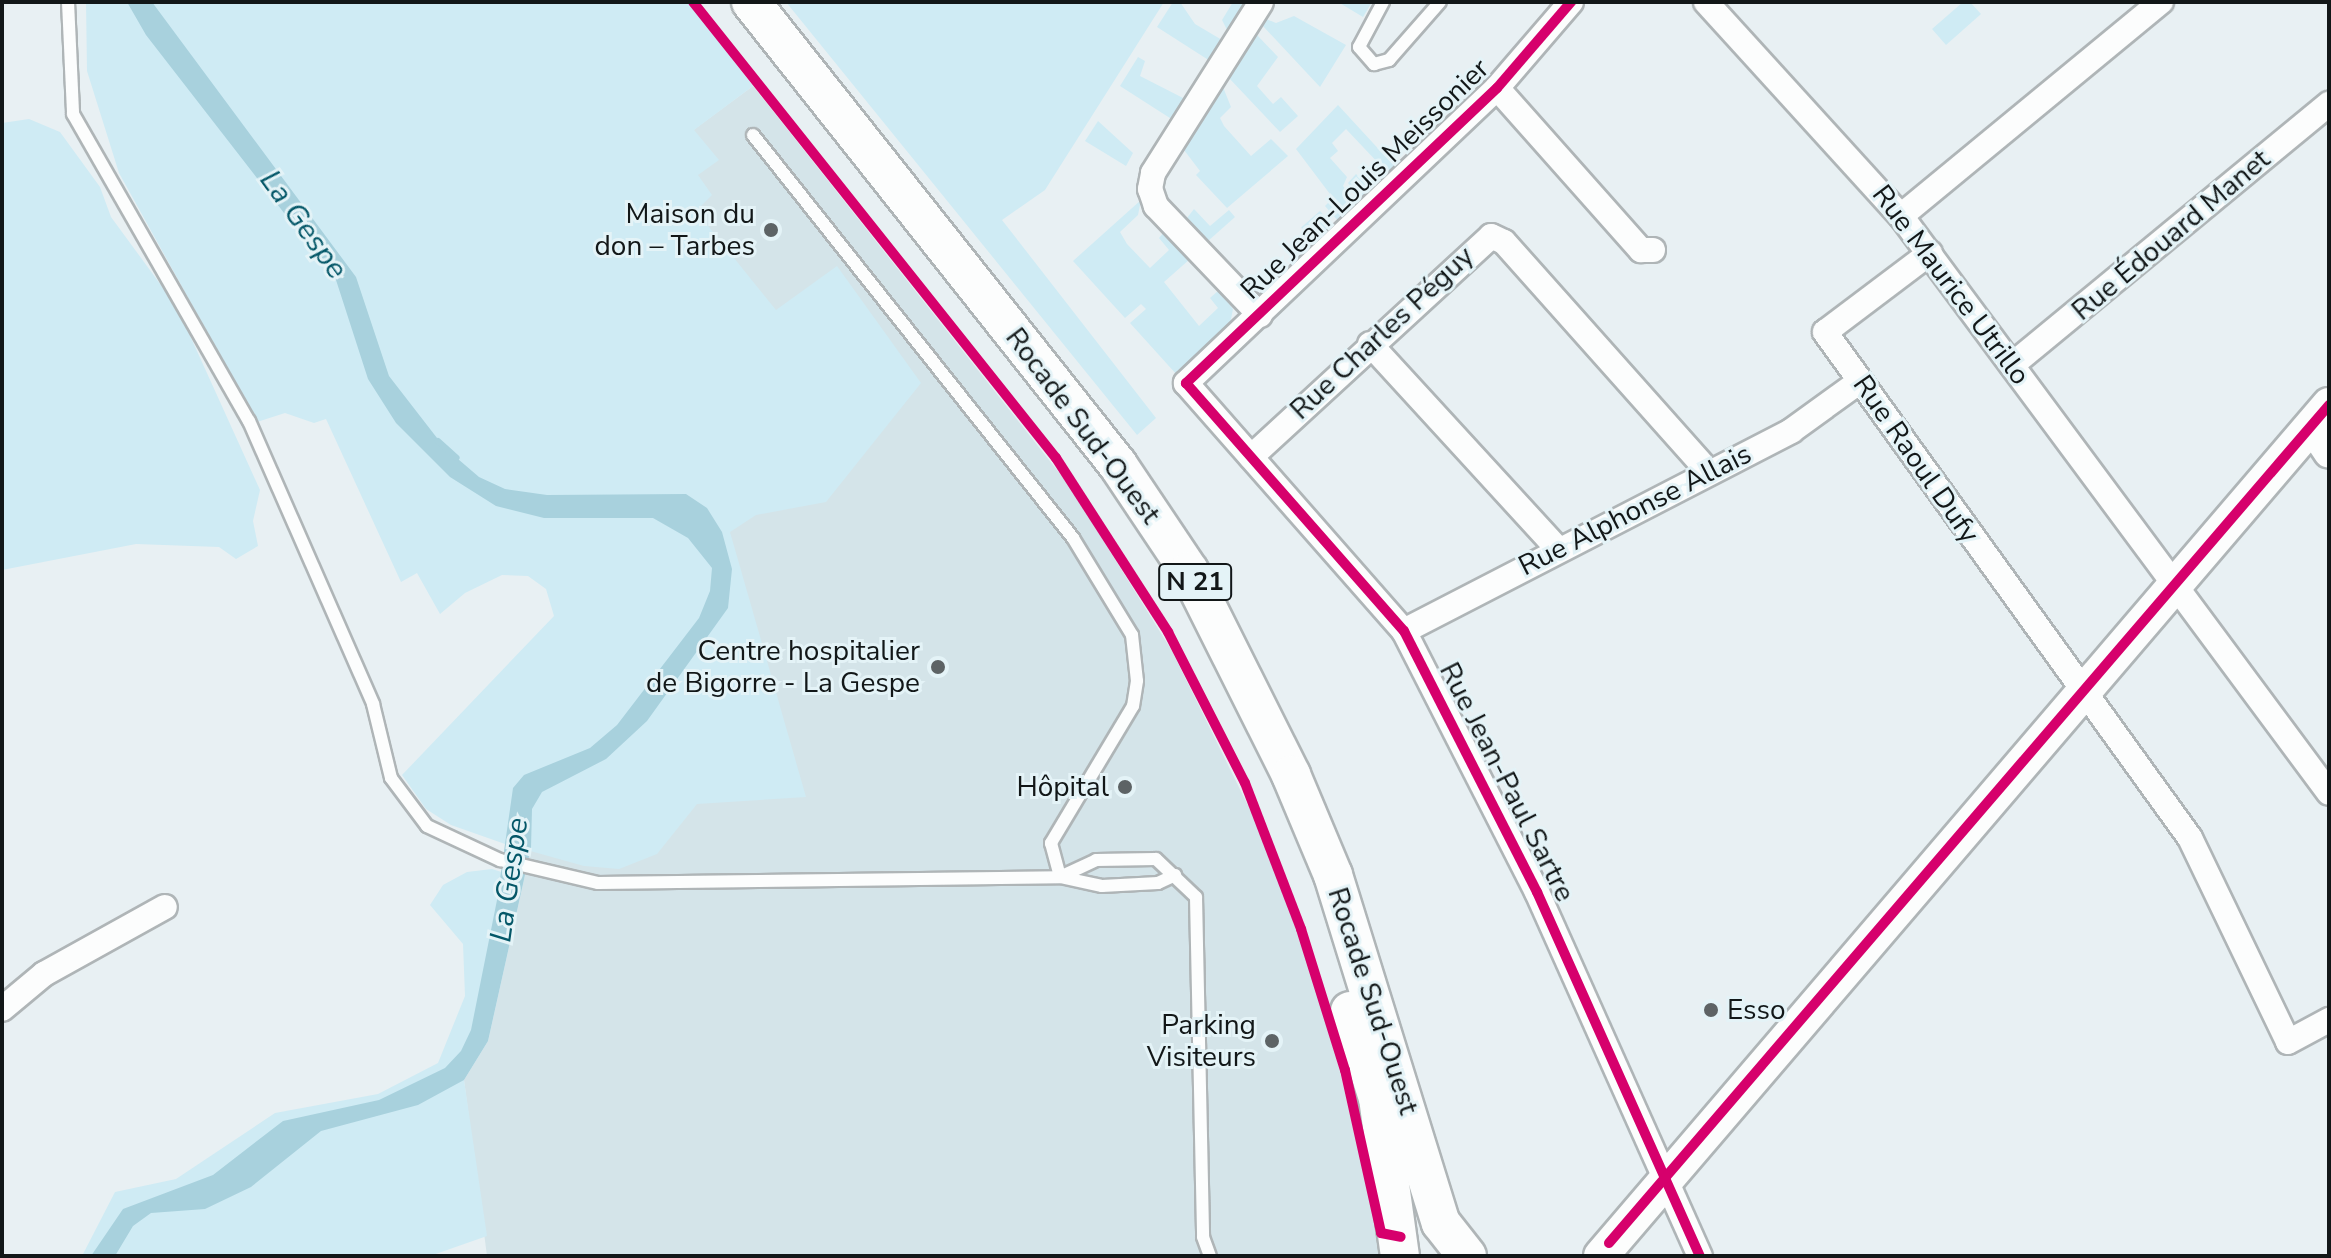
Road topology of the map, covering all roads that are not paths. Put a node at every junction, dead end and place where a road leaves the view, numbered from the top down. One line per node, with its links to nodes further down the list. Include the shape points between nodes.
1 (68, 2): 30 (lane, via 73,114 249,421 373,704 391,778 427,826 500,860 598,883)
2 (722, 2): 37 (main road, Rocade Sud-Ouest / N 21, via 1102,483 1167,584 1268,784 1313,890 1378,1098)
3 (751, 2): 38 (main road, Rocade Sud-Ouest / N 21, via 1118,465 1189,571 1291,775 1333,875 1441,1223)
4 (1261, 2): 16 (street, via 1153,173 1150,189 1156,206)
5 (1383, 2): 6 (lane, via 1359,47 1374,64 1389,60)
6 (1440, 2)
7 (1571, 2): 10 (street, Rue Jean-Louis Meissonier)
8 (1706, 2): 13 (street, Rue Maurice Utrillo)
9 (2161, 2): 13 (street)
10 (1497, 88): 14 (street, via 1641,250); 16 (street, Rue Jean-Louis Meissonier)
11 (2329, 104): 18 (street, Rue Édouard Manet)
12 (753, 135): 30 (lane, via 1073,538 1132,635 1137,681 1133,706 1051,843)
13 (1901, 216): 15 (street, Rue Maurice Utrillo)
14 (1653, 250)
15 (1930, 253): 18 (street, Rue Maurice Utrillo); 19 (street, Rue Raoul Dufy, via 1825,332)
16 (1260, 315): 20 (street, Rue Jean-Louis Meissonier)
17 (1370, 344): 22 (street, Rue Charles Péguy); 23 (street, Rue Charles Péguy, via 1479,242 1498,238); 24 (street)
18 (2012, 365): 25 (street, Rue Maurice Utrillo)
19 (1860, 381): 23 (street, Rue Alphonse Allais, via 1791,431); 27 (street, Rue Raoul Dufy)
20 (1186, 383): 22 (street, Rue Jean-Paul Sartre)
21 (2323, 428): 25 (main road)
22 (1251, 457): 26 (street, Rue Jean-Paul Sartre)
23 (1709, 472): 24 (street, Rue Alphonse Allais)
24 (1557, 548): 26 (street, Rue Alphonse Allais)
25 (2176, 585): 27 (main road); 28 (street, Rue Maurice Utrillo)
26 (1404, 631): 34 (street, Rue Jean-Paul Sartre, via 1537,892)
27 (2083, 693): 33 (street, Rue Raoul Dufy, via 2190,838 2288,1042); 34 (main road)
28 (2329, 793)
29 (1175, 875): 30 (lane, via 1158,883 1102,886); 30 (lane, via 1156,859 1096,860); 36 (lane, via 1196,897 1203,1237)
30 (1060, 877)
31 (165, 907): 32 (street, via 44,974)
32 (2, 1009)
33 (2329, 1020)
34 (1665, 1178): 35 (main road); 39 (street, Rue Jean-Paul Sartre)
35 (1598, 1252)
36 (1210, 1256)
37 (1400, 1256)
38 (1467, 1256)
39 (1700, 1256)

